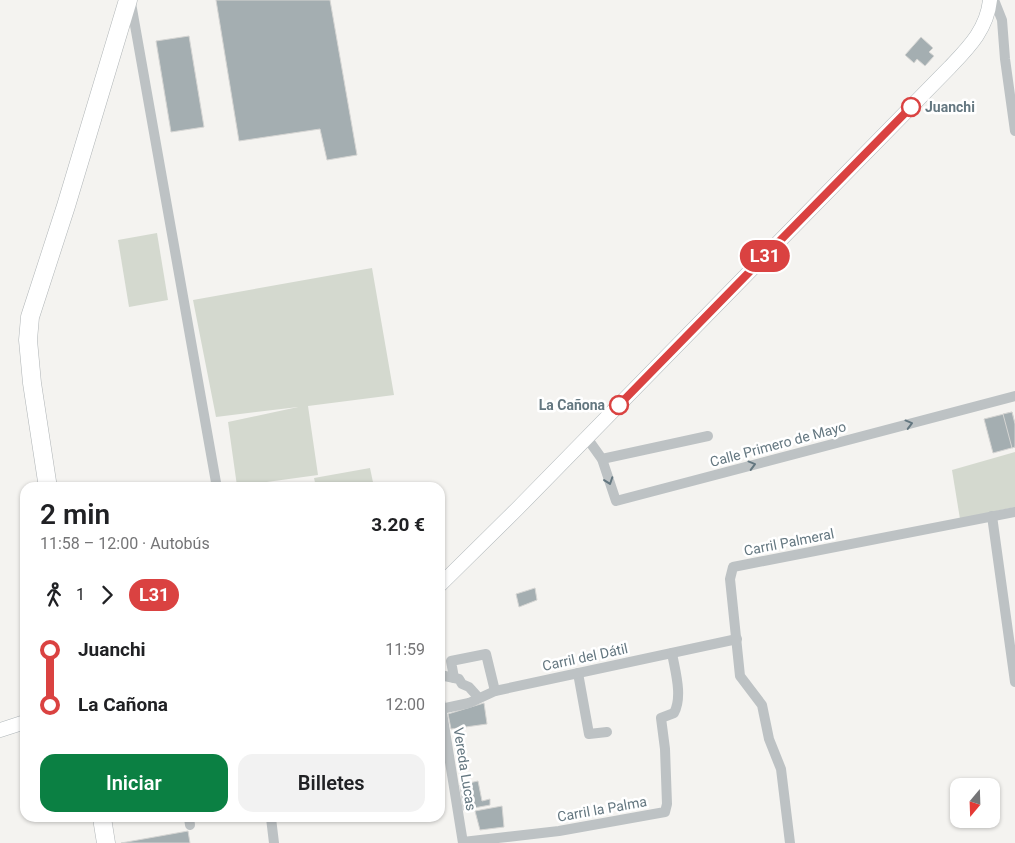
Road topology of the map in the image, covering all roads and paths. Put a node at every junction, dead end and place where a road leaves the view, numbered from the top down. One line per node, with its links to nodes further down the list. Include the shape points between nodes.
1 (129, 0): 8 (highway, via 30,318 28,340 32,382); 9 (street)
2 (992, 0): 3 (street, via 1002,20); 6 (main road, via 982,29 967,49)
3 (1015, 131)
4 (1015, 396): 7 (street, Calle Primero de Mayo, one-way to 4, via 616,501)
5 (708, 436): 7 (street)
6 (587, 438): 7 (street, Calle Primero de Mayo); 12 (main road)
7 (602, 459)
8 (47, 482)
9 (216, 482)
10 (1015, 512): 11 (street, Carril Palmeral)
11 (992, 516): 13 (street, Carril Palmeral, via 733,567 730,580); 18 (street)
12 (445, 580)
13 (736, 639): 14 (street, Carril del Dátil); 31 (street, Carril Palmeral, via 740,676 762,705 769,739 781,769)
14 (672, 652): 15 (street, Carril del Dátil); 30 (street, Carril la Palma, via 677,708 674,713 661,718 665,749 665,812 559,831)
15 (578, 673): 19 (street, Carril del Dátil); 25 (street, via 589,734)
16 (445, 676): 17 (street)
17 (454, 678): 19 (street, via 450,660 486,654); 20 (street, via 469,686)
18 (1015, 682)
19 (495, 691): 20 (street, Carril del Dátil)
20 (478, 697): 21 (street, Carril del Dátil, via 469,703)
21 (445, 704)
22 (20, 724): 24 (main road)
23 (445, 729): 30 (street, Vereda Lucas)
24 (0, 730)
25 (607, 732)
26 (103, 822): 28 (highway)
27 (271, 822): 29 (street)
28 (106, 843)
29 (274, 843)
30 (463, 843)
31 (790, 843)

